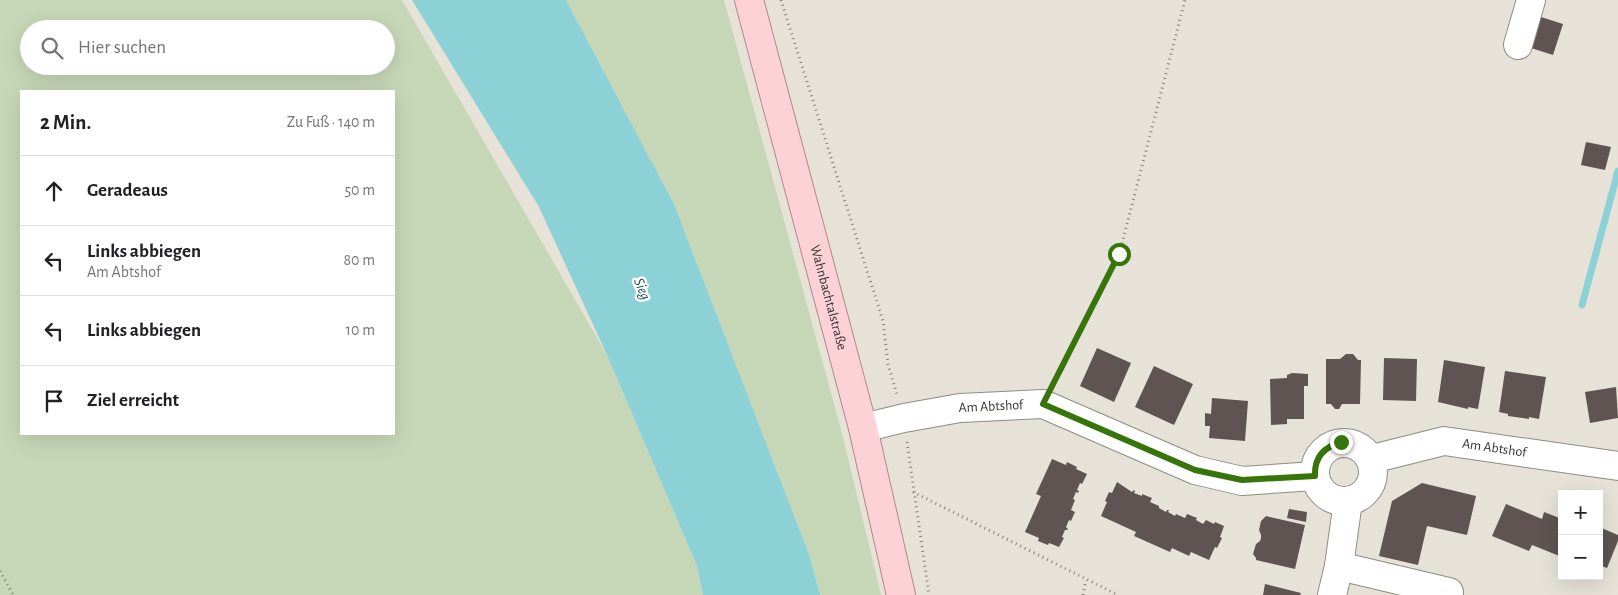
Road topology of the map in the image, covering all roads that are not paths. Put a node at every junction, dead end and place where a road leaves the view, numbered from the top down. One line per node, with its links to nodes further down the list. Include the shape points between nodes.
1 (749, 0): 4 (main road, Wahnbachtalstraße)
2 (1531, 0): 3 (street)
3 (1518, 45)
4 (863, 428): 7 (street, Am Abtshof, via 960,408 1043,404 1195,470 1242,480); 11 (main road, Wahnbachtalstraße)
5 (1372, 459): 6 (street, Am Abtshof, via 1444,442); 7 (street, via 1362,448 1341,442 1323,451 1317,460); 8 (street, via 1372,483 1358,498)
6 (1618, 466)
7 (1315, 476): 8 (street, via 1324,494)
8 (1348, 501): 9 (street)
9 (1339, 566): 10 (street); 12 (street)
10 (1449, 592)
11 (901, 595)
12 (1332, 595)

